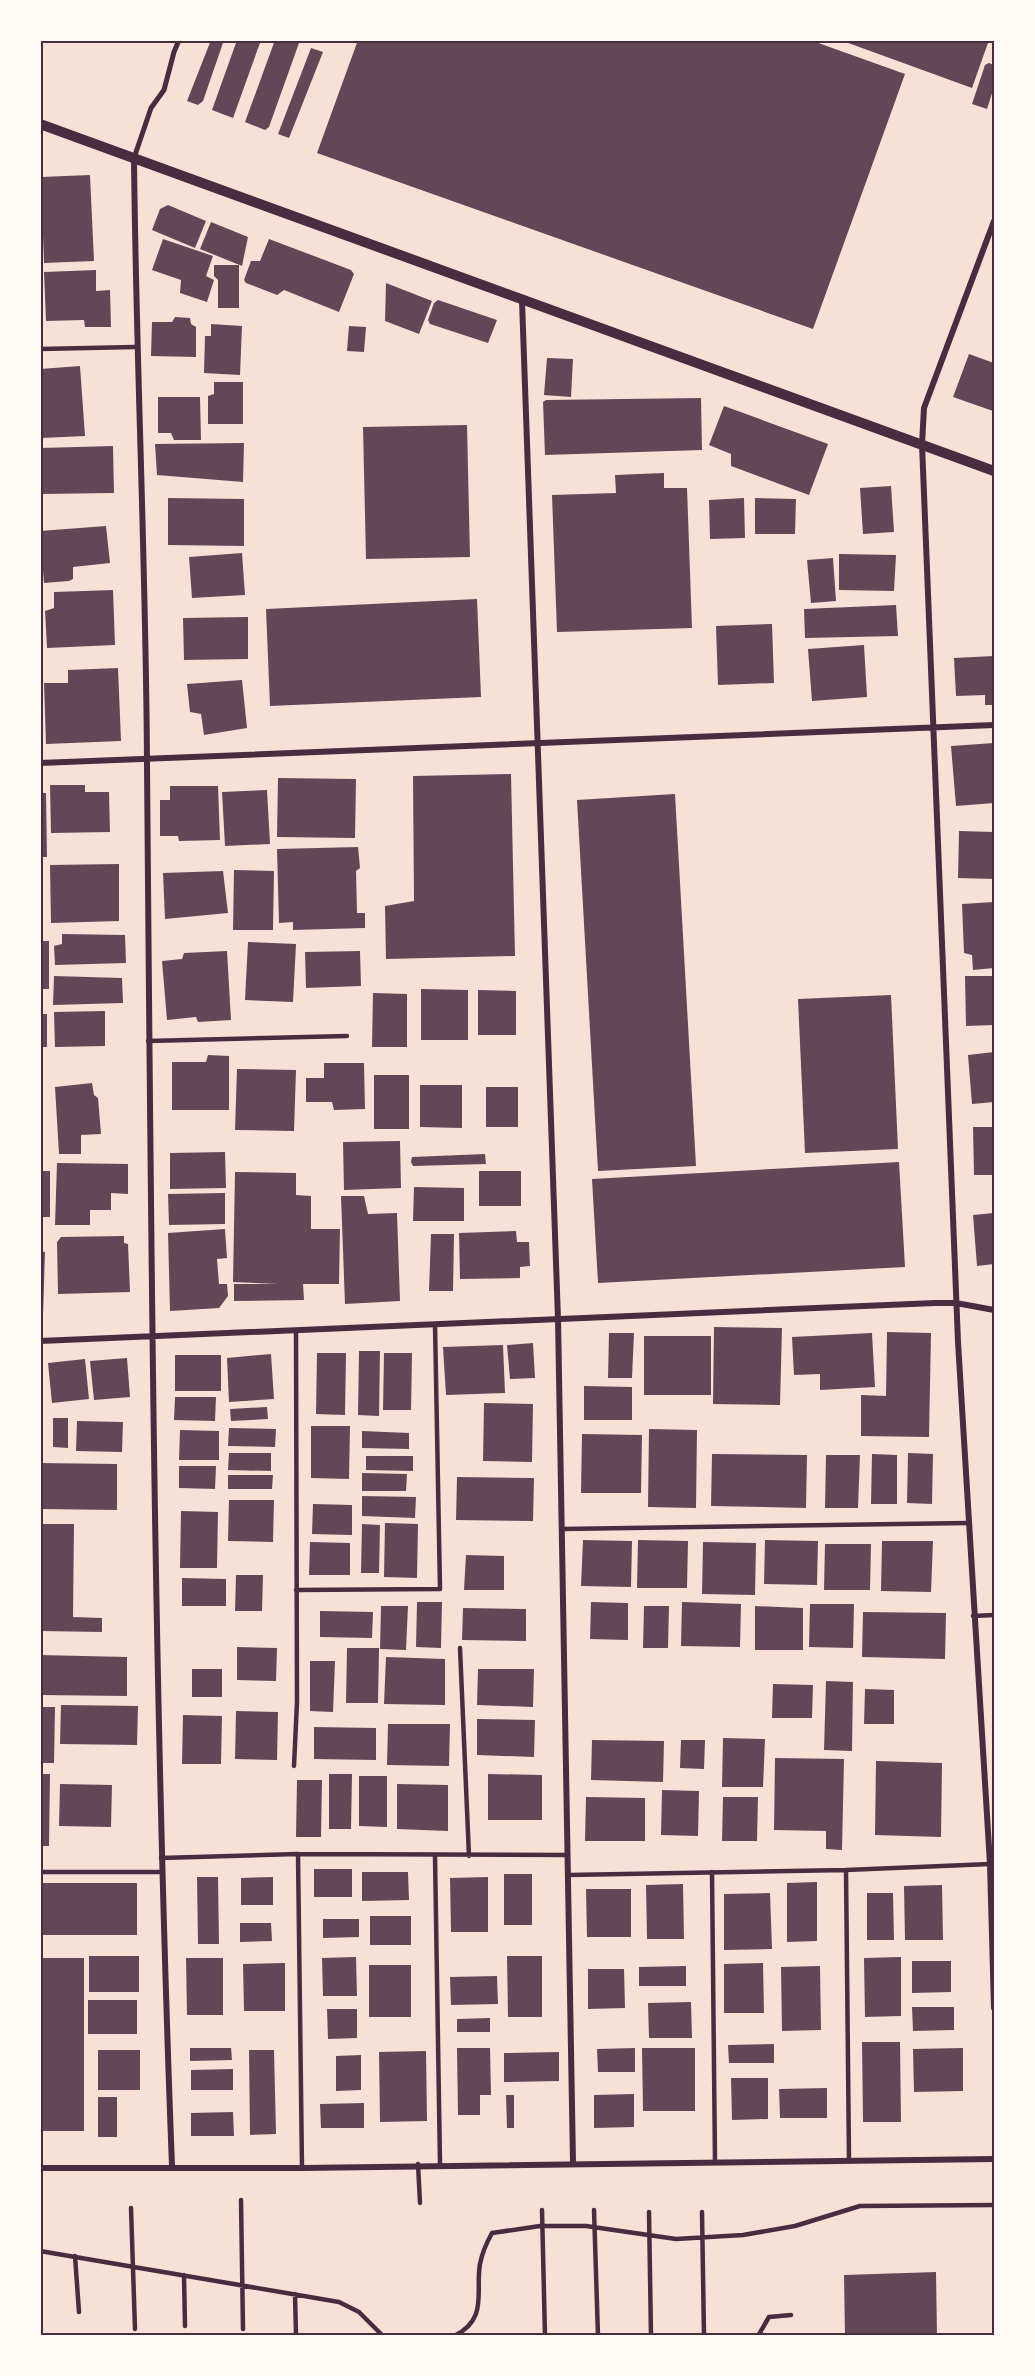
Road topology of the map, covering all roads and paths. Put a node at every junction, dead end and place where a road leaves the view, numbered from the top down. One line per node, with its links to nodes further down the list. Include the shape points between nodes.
1 (180, 40): 3 (street, via 164,90 151,108)
2 (40, 124): 3 (street)
3 (134, 159): 5 (street); 6 (street)
4 (994, 221): 8 (street, via 924,408)
5 (522, 301): 8 (street); 12 (street)
6 (135, 346): 7 (lane); 13 (street)
7 (40, 349)
8 (922, 444): 9 (street); 11 (street)
9 (994, 471)
10 (994, 725): 11 (street)
11 (933, 728): 12 (street); 17 (street)
12 (536, 743): 13 (street); 19 (street)
13 (147, 759): 14 (street); 16 (street)
14 (40, 763)
15 (347, 1036): 16 (lane)
16 (148, 1041): 22 (street)
17 (956, 1303): 18 (street); 19 (street); 24 (street)
18 (994, 1310)
19 (558, 1318): 20 (street); 25 (street)
20 (435, 1324): 21 (street); 26 (lane, via 440,1589)
21 (296, 1330): 22 (street); 26 (lane)
22 (153, 1337): 23 (street); 35 (street)
23 (40, 1341)
24 (967, 1523): 25 (lane); 28 (street)
25 (562, 1529): 32 (street)
26 (296, 1590): 30 (lane)
27 (994, 1615): 28 (lane)
28 (973, 1616): 36 (street)
29 (460, 1648): 34 (lane)
30 (294, 1766)
31 (298, 1854): 33 (lane); 35 (lane); 52 (lane)
32 (568, 1855): 34 (lane); 41 (street)
33 (435, 1856): 34 (lane); 49 (lane)
34 (469, 1856)
35 (161, 1858): 39 (street)
36 (990, 1864): 37 (lane); 42 (street)
37 (846, 1870): 40 (lane); 45 (lane)
38 (40, 1872): 39 (lane)
39 (161, 1872): 50 (street)
40 (712, 1872): 41 (lane); 46 (lane)
41 (568, 1875): 47 (street)
42 (993, 1920): 43 (street)
43 (994, 2008)
44 (994, 2158): 45 (street)
45 (849, 2159): 46 (street)
46 (715, 2161): 47 (street)
47 (573, 2162): 49 (street)
48 (418, 2164): 49 (street); 52 (street); 54 (lane)
49 (440, 2164)
50 (172, 2166): 51 (street); 52 (street)
51 (40, 2168)
52 (302, 2168)
53 (241, 2200): 69 (lane)
54 (420, 2203)
55 (994, 2205): 64 (lane, via 860,2206 795,2226)
56 (131, 2208): 67 (lane)
57 (542, 2210): 61 (lane)
58 (594, 2210): 62 (lane)
59 (649, 2212): 63 (lane)
60 (702, 2212): 64 (lane)
61 (540, 2226): 62 (lane); 78 (lane, via 492,2233 480,2265 481,2292 475,2316); 79 (lane)
62 (595, 2228): 63 (lane); 80 (lane)
63 (650, 2235): 64 (lane, via 676,2239); 81 (lane)
64 (704, 2237): 82 (lane)
65 (40, 2251): 66 (lane)
66 (75, 2256): 67 (lane); 71 (lane)
67 (134, 2267): 68 (lane); 74 (lane)
68 (184, 2276): 69 (lane); 73 (lane)
69 (242, 2285): 70 (lane); 75 (lane)
70 (295, 2294): 76 (lane); 77 (lane, via 339,2302 359,2312)
71 (79, 2312)
72 (791, 2316): 83 (lane, via 769,2317)
73 (185, 2326)
74 (135, 2329)
75 (243, 2329)
76 (296, 2336)
77 (383, 2336)
78 (454, 2336)
79 (544, 2336)
80 (598, 2336)
81 (651, 2336)
82 (704, 2336)
83 (758, 2336)

